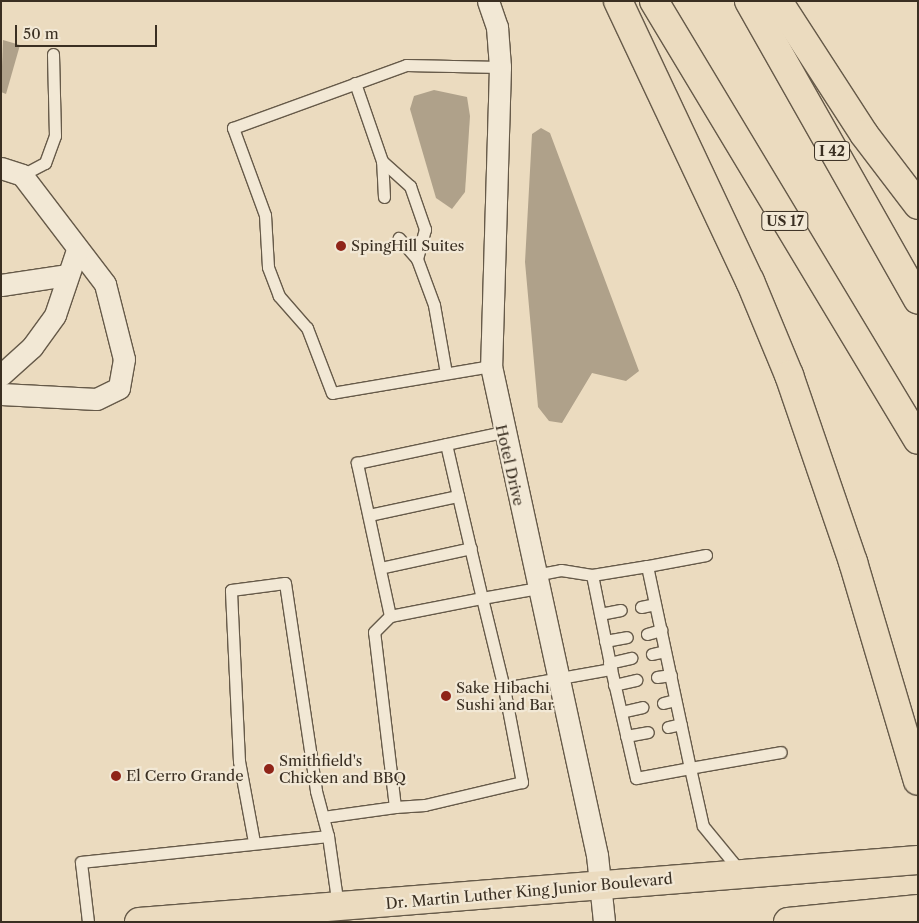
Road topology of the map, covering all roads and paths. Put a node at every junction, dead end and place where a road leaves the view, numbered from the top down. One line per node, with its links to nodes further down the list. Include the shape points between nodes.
1 (488, 1): 7 (street, Hotel Drive, via 497,27)
2 (618, 1): 65 (main road, via 738,255 789,375 853,562)
3 (654, 1): 25 (main road, US 17)
4 (749, 1): 19 (main road, I 42)
5 (778, 1): 13 (main road, via 864,134)
6 (53, 54): 11 (lane, via 56,136 45,163)
7 (500, 67): 8 (lane, via 406,65); 20 (street, Hotel Drive)
8 (355, 84): 9 (lane); 21 (lane, via 234,128 265,215 268,267 279,296 308,328 332,393)
9 (382, 160): 12 (lane); 16 (lane, via 410,186 425,229)
10 (1, 168): 11 (street)
11 (22, 175): 15 (street)
12 (384, 197)
13 (918, 205)
14 (399, 238): 16 (lane)
15 (76, 250): 17 (street); 23 (street, via 105,284 124,359 119,388 96,399)
16 (417, 259): 21 (lane, via 434,305)
17 (66, 275): 18 (street); 22 (street, via 55,315 32,347)
18 (1, 285)
19 (918, 300)
20 (491, 366): 21 (lane); 24 (street, Hotel Drive)
21 (446, 373)
22 (1, 375)
23 (1, 394)
24 (503, 432): 26 (lane); 34 (street, Hotel Drive)
25 (918, 440)
26 (446, 444): 27 (lane); 28 (lane, via 357,463)
27 (458, 496): 28 (lane); 29 (lane)
28 (369, 515): 32 (lane)
29 (471, 548): 32 (lane); 35 (lane)
30 (706, 555): 31 (lane)
31 (647, 566): 33 (lane); 36 (lane)
32 (380, 568): 40 (lane)
33 (592, 575): 34 (lane, via 561,570); 39 (lane)
34 (536, 581): 35 (lane); 50 (street, Hotel Drive)
35 (482, 598): 40 (lane); 54 (lane)
36 (655, 604): 37 (lane); 41 (lane)
37 (641, 607)
38 (620, 610): 39 (lane)
39 (600, 614): 44 (lane)
40 (390, 616): 66 (lane, via 374,632)
41 (661, 630): 42 (lane); 45 (lane)
42 (647, 634)
43 (626, 637): 44 (lane)
44 (605, 641): 48 (lane)
45 (665, 651): 46 (lane); 49 (lane)
46 (652, 654)
47 (632, 658): 48 (lane)
48 (610, 666): 50 (lane); 53 (lane)
49 (671, 675): 51 (lane); 55 (lane)
50 (558, 677): 54 (lane); 72 (street, Hotel Drive)
51 (657, 677)
52 (636, 680): 53 (lane)
53 (614, 685): 58 (lane)
54 (504, 688): 66 (lane, via 522,782 425,805)
55 (675, 700): 56 (lane); 59 (lane)
56 (663, 703)
57 (642, 707): 58 (lane)
58 (621, 712): 62 (lane)
59 (681, 724): 60 (lane); 64 (lane)
60 (668, 727)
61 (648, 732): 62 (lane)
62 (626, 736): 64 (lane, via 636,778)
63 (781, 752): 64 (lane)
64 (690, 768): 71 (lane, via 703,826)
65 (918, 781)
66 (395, 806): 67 (lane)
67 (323, 817): 68 (lane); 69 (lane, via 285,584 231,590 239,761)
68 (328, 836): 69 (lane); 73 (lane)
69 (254, 842): 75 (lane, via 81,862)
70 (918, 860): 71 (main road, Dr. Martin Luther King Junior Boulevard)
71 (742, 874): 72 (main road, Dr. Martin Luther King Junior Boulevard)
72 (602, 885): 73 (main road, Dr. Martin Luther King Junior Boulevard); 77 (street, Hotel Drive)
73 (338, 906): 76 (main road, Dr. Martin Luther King Junior Boulevard)
74 (918, 909): 78 (main road)
75 (88, 922)
76 (140, 922)
77 (604, 922)
78 (788, 922)

